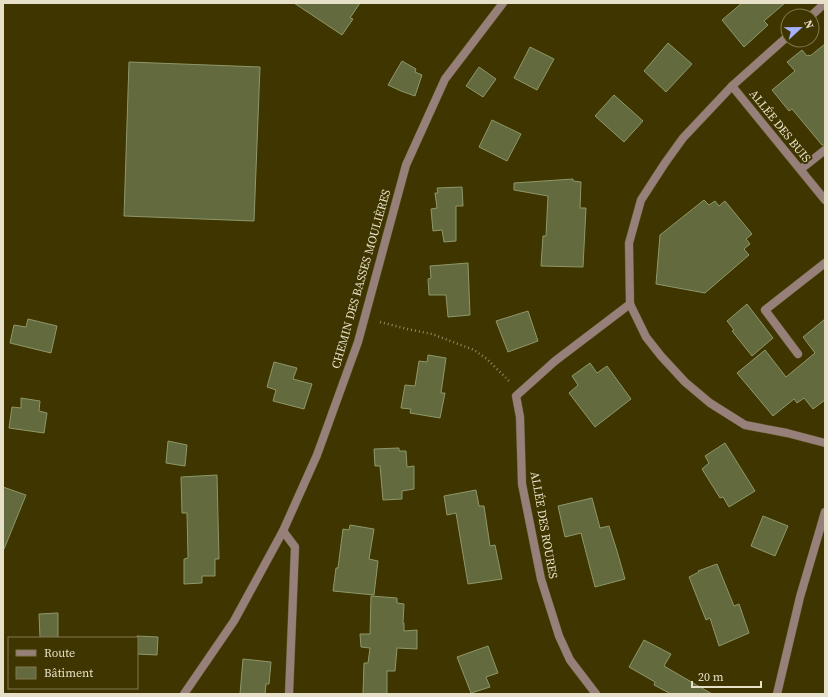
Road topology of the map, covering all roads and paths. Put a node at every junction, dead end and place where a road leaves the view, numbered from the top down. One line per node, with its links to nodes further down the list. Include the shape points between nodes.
1 (503, 3): 9 (street, CHEMIN DES BASSES MOULIÈRES, via 445,79 406,165)
2 (780, 43): 3 (street)
3 (732, 86): 5 (street, ALLÉE DES BUIS); 8 (street, via 683,138 641,200 629,244)
4 (825, 150): 5 (street)
5 (800, 170): 6 (street, ALLÉE DES BUIS)
6 (825, 200)
7 (825, 263): 10 (street, via 765,310)
8 (630, 304): 11 (street, via 555,361); 12 (street, via 646,337 661,356 685,382 710,403 745,425)
9 (364, 318): 11 (path, via 432,334 474,350); 14 (street, CHEMIN DES BASSES MOULIÈRES, via 358,342 317,455)
10 (798, 354)
11 (523, 390): 17 (street, ALLÉE DES ROURES, via 516,396 520,417 522,484 540,579 570,660)
12 (825, 443)
13 (825, 512): 18 (street, via 800,597)
14 (283, 531): 15 (street, CHEMIN DES BASSES MOULIÈRES, via 234,621); 16 (street, via 295,547)
15 (184, 694)
16 (290, 694)
17 (596, 694)
18 (777, 694)

